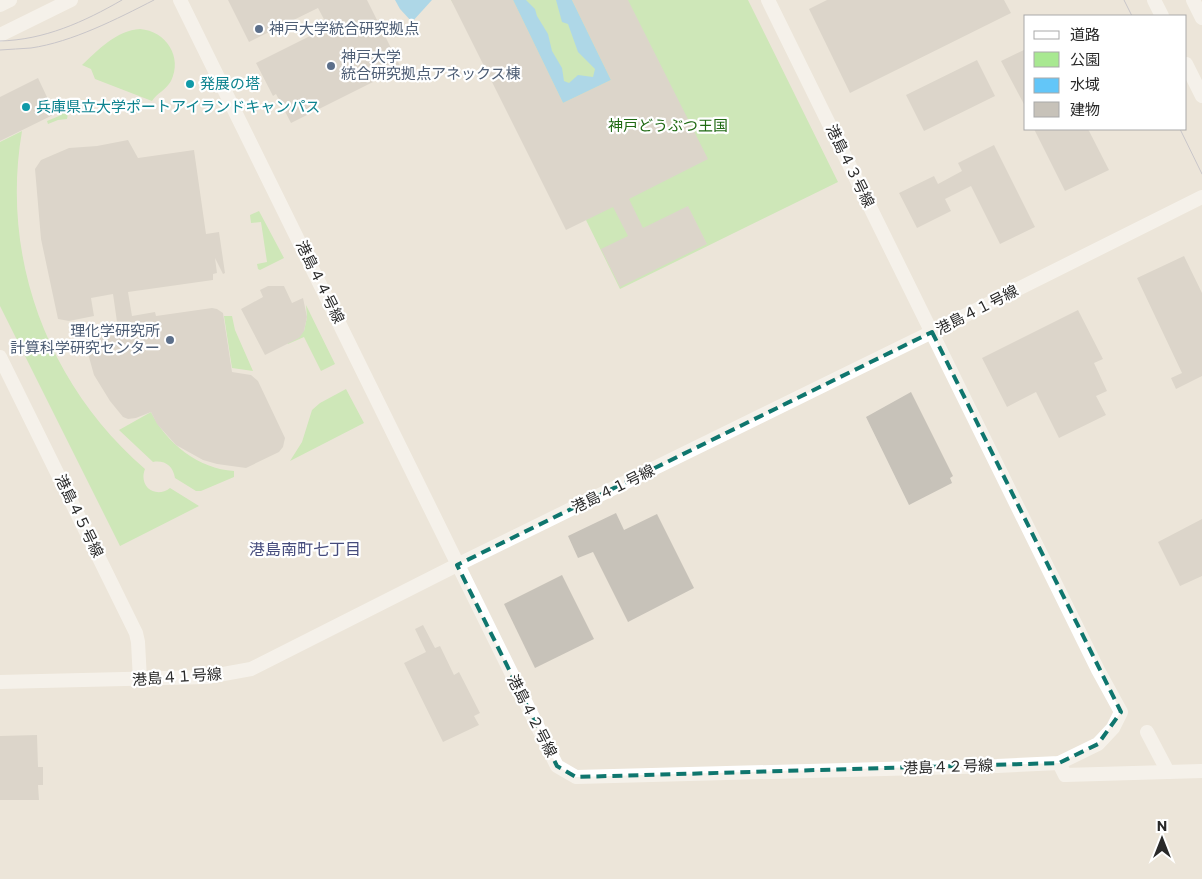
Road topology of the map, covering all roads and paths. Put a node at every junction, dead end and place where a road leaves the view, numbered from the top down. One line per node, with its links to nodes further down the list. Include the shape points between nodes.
1 (10, 0): 7 (street)
2 (71, 0): 10 (street)
3 (180, 0): 16 (street, 港島４４号線)
4 (768, 0): 14 (street, 港島４３号線)
5 (1154, 0): 8 (street)
6 (1193, 0): 9 (street)
7 (0, 5)
8 (1162, 15)
9 (1202, 18)
10 (0, 35)
11 (1187, 66): 12 (street)
12 (1202, 96)
13 (1202, 197): 14 (street, 港島４１号線)
14 (932, 332): 16 (street, 港島４１号線); 20 (street, 港島４２号線, via 1120,712 1098,744)
15 (0, 357): 17 (street, 港島４５号線, via 136,633)
16 (457, 565): 17 (street, 港島４１号線, via 251,669 207,677); 20 (street, 港島４２号線, via 557,766 576,777)
17 (140, 680): 18 (street, 港島４１号線)
18 (0, 682)
19 (1146, 732): 22 (street)
20 (1059, 763): 22 (street, via 1065,775)
21 (1202, 771): 22 (street)
22 (1168, 772)

